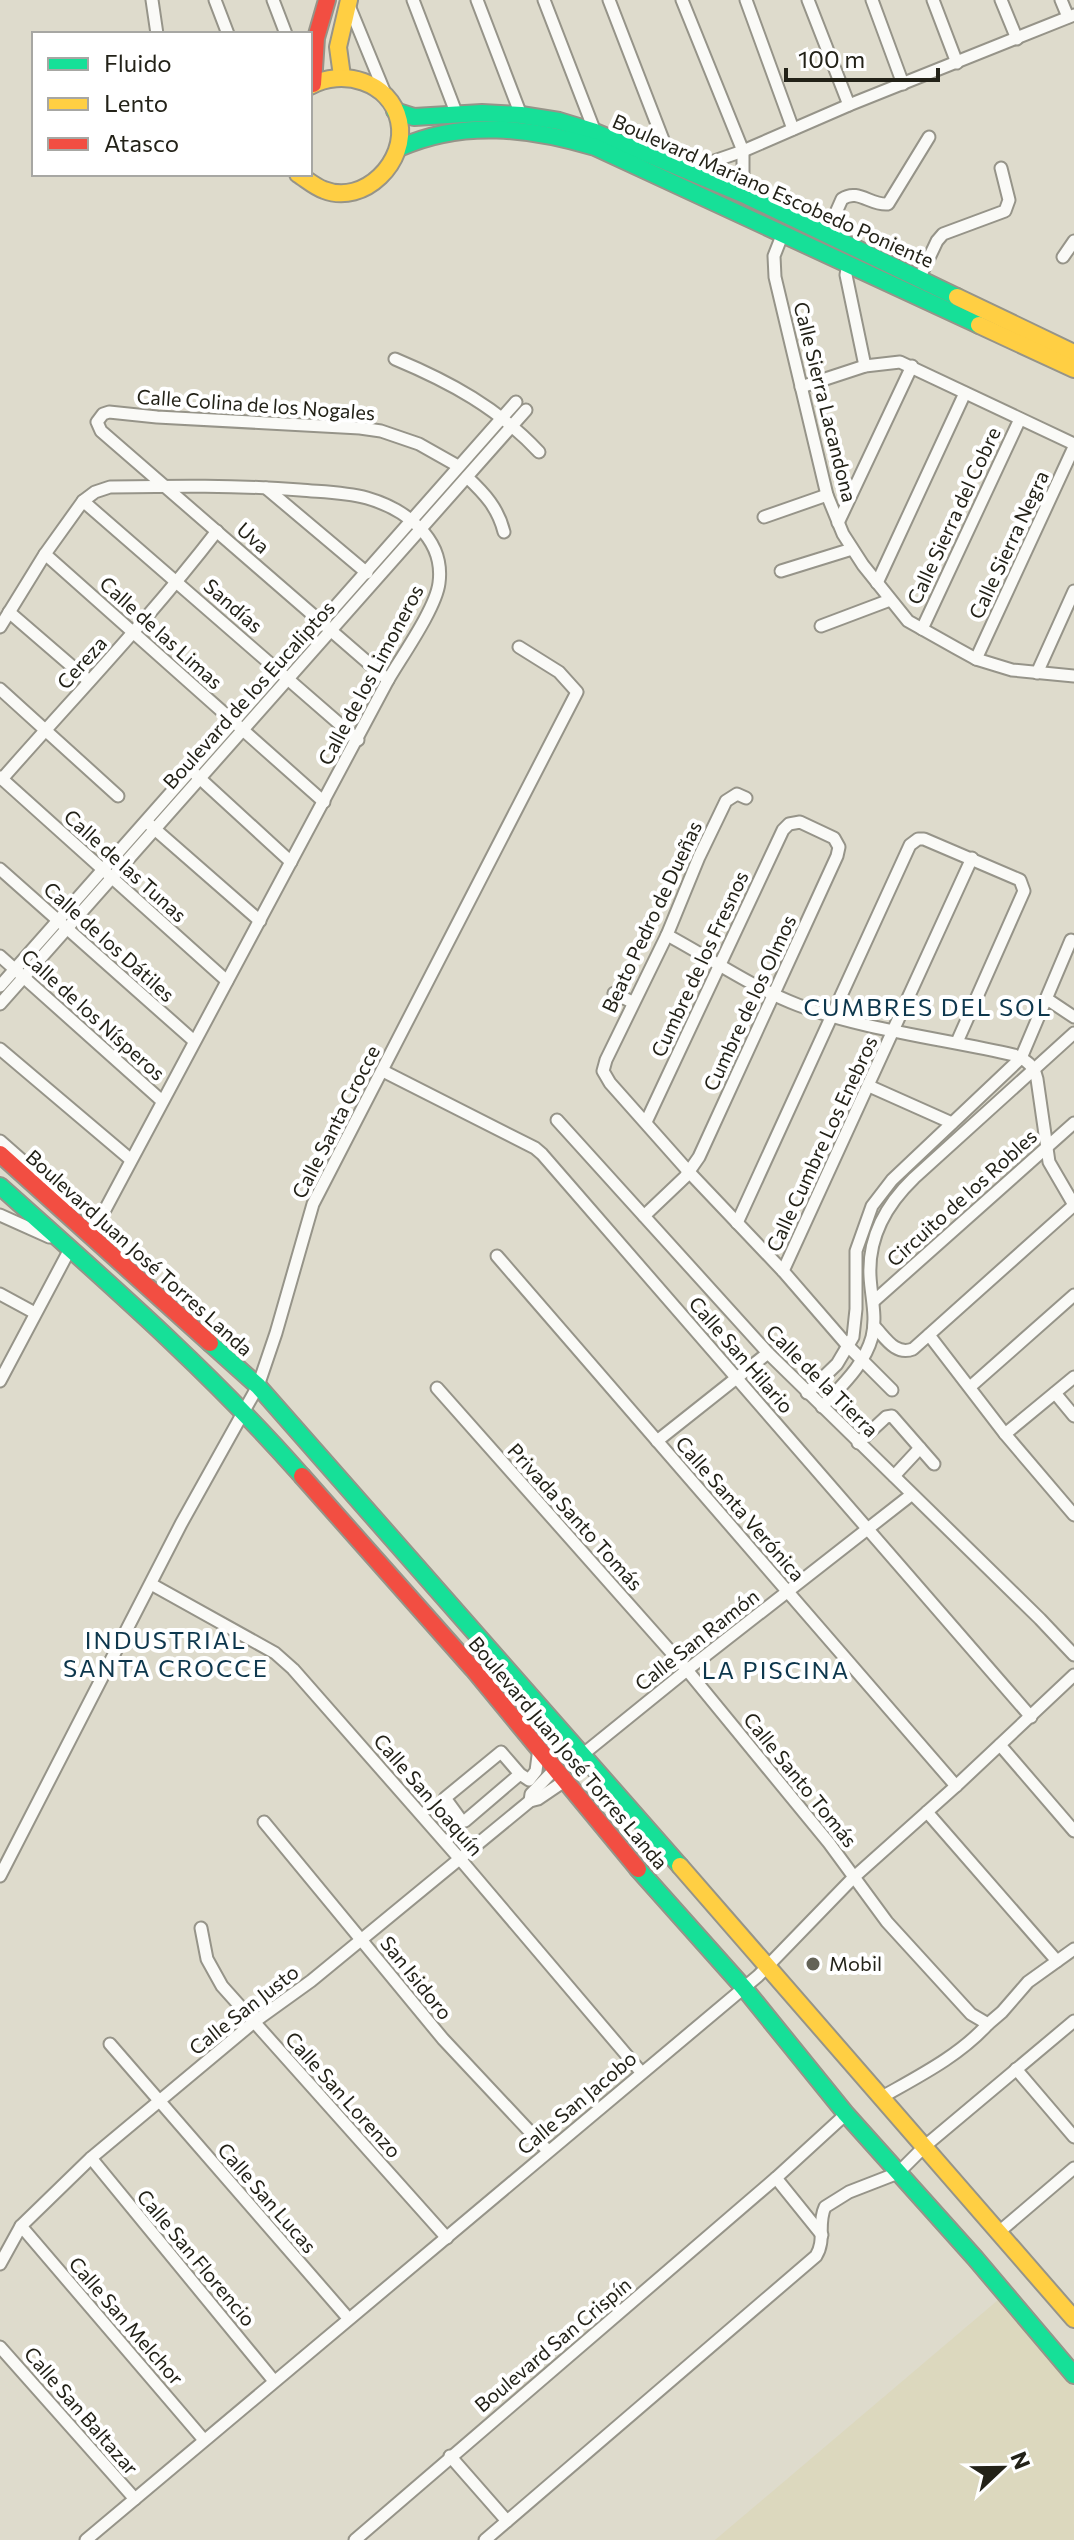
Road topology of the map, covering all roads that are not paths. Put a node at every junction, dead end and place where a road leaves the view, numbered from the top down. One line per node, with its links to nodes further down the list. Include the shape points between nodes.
1 (152, 0): 18 (street)
2 (215, 0): 19 (street)
3 (273, 0): 20 (street)
4 (327, 0): 23 (main road)
5 (413, 0): 29 (street)
6 (477, 0): 30 (street)
7 (544, 0): 32 (street)
8 (609, 0): 36 (street)
9 (682, 0): 35 (street)
10 (746, 0): 31 (street)
11 (808, 0): 28 (street)
12 (872, 0): 26 (street)
13 (933, 0): 22 (street)
14 (1001, 0): 21 (street)
15 (1061, 0): 17 (street)
16 (349, 1): 24 (main road, via 336,59); 27 (street)
17 (1071, 16): 21 (street)
18 (157, 32)
19 (227, 32)
20 (285, 32)
21 (1017, 39): 22 (street)
22 (957, 63): 26 (street)
23 (312, 70)
24 (342, 76): 25 (main road); 27 (main road, via 373,85)
25 (312, 78)
26 (903, 84): 28 (street)
27 (391, 104): 29 (main road, Boulevard Mariano Escobedo Poniente, via 414,117); 34 (main road, via 400,129)
28 (849, 105): 31 (street)
29 (457, 115): 30 (main road, Boulevard Mariano Escobedo Poniente)
30 (521, 115): 32 (main road, Boulevard Mariano Escobedo Poniente)
31 (793, 129): 35 (street)
32 (595, 132): 36 (main road, Boulevard Mariano Escobedo Poniente)
33 (929, 137): 41 (street, via 888,204 846,195)
34 (399, 148): 38 (main road, via 383,177 355,192 322,190); 40 (main road, Boulevard Mariano Escobedo Poniente, via 435,134 481,130 571,139)
35 (743, 151): 36 (street); 39 (street)
36 (679, 167): 39 (main road, Boulevard Mariano Escobedo Poniente)
37 (1001, 168): 45 (street, via 1009,200 1005,211 943,234)
38 (300, 176)
39 (747, 196): 41 (main road, Boulevard Mariano Escobedo Poniente)
40 (783, 233): 44 (main road, Boulevard Mariano Escobedo Poniente); 52 (street, Calle Sierra Lacandona, via 774,266)
41 (826, 235): 45 (main road, Boulevard Mariano Escobedo Poniente)
42 (1074, 241): 43 (street)
43 (1063, 257)
44 (848, 263): 46 (main road, Boulevard Mariano Escobedo Poniente); 49 (street)
45 (919, 279): 46 (main road, Boulevard Mariano Escobedo Poniente)
46 (996, 323): 47 (main road, Boulevard Mariano Escobedo Poniente); 51 (main road, Boulevard Mariano Escobedo Poniente)
47 (1074, 353)
48 (395, 359): 56 (street, via 459,388)
49 (865, 366): 50 (street, via 895,361); 52 (street)
50 (912, 366): 53 (street); 67 (street)
51 (1074, 369)
52 (801, 387): 64 (street, Calle Sierra Lacandona)
53 (965, 393): 55 (street); 76 (street)
54 (521, 406): 56 (street, Boulevard de los Eucaliptos)
55 (1020, 419): 58 (street); 83 (street, Calle Sierra del Cobre)
56 (508, 421): 59 (street); 60 (street, Boulevard de los Eucaliptos); 61 (street, Boulevard de los Eucaliptos)
57 (97, 422): 60 (street, Calle Colina de los Nogales, via 109,412 360,428 408,440); 62 (street, Uva)
58 (1074, 446): 86 (street, Calle Sierra Negra)
59 (539, 452)
60 (458, 466): 68 (street, Boulevard de los Eucaliptos)
61 (467, 477): 68 (street, Boulevard de los Eucaliptos); 70 (street, via 490,500)
62 (163, 486): 63 (street); 65 (street, via 110,487); 69 (street, Uva)
63 (266, 488): 68 (street, via 364,497); 74 (street)
64 (827, 495): 66 (street); 67 (street, Calle Sierra Lacandona)
65 (83, 501): 72 (street); 75 (street, Sandías)
66 (764, 517)
67 (838, 523): 71 (street, Calle Sierra Lacandona)
68 (417, 524): 74 (street, Boulevard de los Eucaliptos); 80 (street, Boulevard de los Eucaliptos); 90 (street, Calle de los Limoneros, via 440,566 438,590)
69 (217, 531): 75 (street, Cereza); 80 (street, Uva)
70 (504, 532)
71 (852, 549): 73 (street); 76 (street, Calle Sierra Lacandona)
72 (45, 554): 79 (street); 84 (street, Calle de las Limas)
73 (781, 571)
74 (367, 573): 80 (street, Boulevard de los Eucaliptos)
75 (178, 582): 84 (street, Cereza); 88 (street, Sandías)
76 (877, 583): 78 (street, Calle Sierra Lacandona)
77 (1074, 591): 87 (street)
78 (890, 600): 81 (street); 83 (street, Calle Sierra Lacandona)
79 (9, 612): 82 (street); 91 (street)
80 (326, 626): 88 (street, Boulevard de los Eucaliptos); 90 (street, Uva)
81 (821, 626)
82 (0, 627)
83 (922, 629): 86 (street, Calle Sierra Lacandona)
84 (134, 632): 91 (street, Cereza); 93 (street, Calle de las Limas)
85 (519, 647): 129 (street, Calle Santa Crocce, via 559,672 577,692)
86 (976, 659): 87 (street, Calle Sierra Lacandona)
87 (1037, 673): 89 (street, Calle Sierra Lacandona)
88 (283, 675): 93 (street, Boulevard de los Eucaliptos); 95 (street, Sandías)
89 (1074, 676)
90 (388, 680): 95 (street, Calle de los Limoneros)
91 (89, 681): 94 (street, Cereza)
92 (0, 689): 94 (street)
93 (238, 726): 96 (street, Boulevard de los Eucaliptos); 100 (street, Calle de las Limas)
94 (46, 729): 97 (street, Cereza); 98 (street)
95 (358, 740): 100 (street, Calle de los Limoneros)
96 (195, 774): 101 (street, Boulevard de los Eucaliptos); 104 (street)
97 (1, 778): 106 (street, Calle de las Tunas)
98 (118, 796)
99 (746, 798): 109 (street, Beato Pedro de Dueñas, via 737,794 726,801)
100 (324, 802): 104 (street, Calle de los Limoneros)
101 (150, 824): 106 (street, Boulevard de los Eucaliptos); 107 (street)
102 (789, 824): 112 (street, Cumbre de los Fresnos); 117 (street, Cumbre de los Olmos, via 800,822 834,838 839,847)
103 (972, 858): 121 (street, via 924,839 910,845); 123 (street, Calle Cumbre Los Enebros); 126 (street, via 1020,880 1024,891)
104 (291, 862): 107 (street, Calle de los Limoneros)
105 (0, 869): 108 (street, Calle de los Dátiles)
106 (106, 873): 108 (street, Boulevard de los Eucaliptos); 114 (street, Calle de las Tunas)
107 (260, 921): 114 (street, Calle de los Limoneros)
108 (61, 925): 113 (street, Boulevard de los Eucaliptos); 125 (street, Calle de los Dátiles)
109 (667, 935): 112 (street); 119 (street, Beato Pedro de Dueñas)
110 (1071, 940): 118 (street)
111 (0, 956): 113 (street, Calle de los Nísperos)
112 (720, 963): 117 (street); 134 (street, Cumbre de los Fresnos)
113 (19, 973): 115 (street, Boulevard de los Eucaliptos); 120 (street, Boulevard de los Eucaliptos); 132 (street, Calle de los Nísperos)
114 (227, 981): 125 (street, Calle de los Limoneros)
115 (0, 986)
116 (614, 993): 119 (street)
117 (773, 994): 121 (street); 141 (street, Cumbre de los Olmos)
118 (1047, 999): 122 (street); 128 (street)
119 (632, 1002): 134 (street, Beato Pedro de Dueñas, via 603,1071)
120 (0, 1004)
121 (833, 1016): 123 (street); 147 (street)
122 (1074, 1017)
123 (895, 1030): 126 (street); 131 (street, Calle Cumbre Los Enebros)
124 (1074, 1033): 130 (street)
125 (194, 1041): 132 (street, Calle de los Limoneros)
126 (957, 1042): 128 (street)
127 (0, 1049): 140 (street)
128 (1021, 1058): 130 (street); 135 (street)
129 (383, 1071): 162 (street, Calle San Hilario, via 542,1154); 165 (street, Calle Santa Crocce, via 313,1204)
130 (1035, 1071): 138 (street); 154 (street, via 893,1201 872,1250)
131 (869, 1086): 135 (street); 151 (street, Calle Cumbre Los Enebros)
132 (162, 1101): 140 (street, Calle de los Limoneros)
133 (557, 1120): 146 (street, Calle de la Tierra)
134 (646, 1122): 141 (street)
135 (952, 1123): 158 (street, via 885,1187 866,1217 856,1251 856,1309)
136 (1074, 1123): 138 (street, Circuito de los Robles)
137 (0, 1141): 144 (street, via 58,1192)
138 (1046, 1148): 143 (street); 154 (street, Circuito de los Robles)
139 (0, 1154): 144 (main road, Boulevard Juan José Torres Landa)
140 (130, 1159): 148 (street, Calle de los Limoneros)
141 (689, 1172): 146 (street, Cumbre de los Olmos); 147 (street)
142 (0, 1186): 149 (main road, Boulevard Juan José Torres Landa)
143 (1074, 1205): 157 (street)
144 (67, 1214): 148 (main road, Boulevard Juan José Torres Landa)
145 (0, 1215): 149 (street)
146 (644, 1216): 159 (street, Calle de la Tierra)
147 (737, 1223): 151 (street)
148 (91, 1236): 165 (main road, Boulevard Juan José Torres Landa)
149 (67, 1246): 155 (street); 172 (main road, Boulevard Juan José Torres Landa)
150 (497, 1256): 175 (street, Calle Santa Verónica)
151 (783, 1271): 158 (street)
152 (0, 1294): 155 (street)
153 (1074, 1295): 166 (street)
154 (874, 1301): 156 (street)
155 (35, 1313): 161 (street)
156 (874, 1326): 157 (street, via 899,1350 913,1349); 160 (street)
157 (929, 1335): 166 (street)
158 (848, 1346): 160 (street); 169 (street)
159 (768, 1353): 162 (street); 169 (street, Calle de la Tierra)
160 (862, 1361): 168 (street); 171 (street)
161 (3, 1367): 164 (street)
162 (737, 1377): 175 (street); 182 (street, Calle San Hilario)
163 (1074, 1377): 170 (street)
164 (0, 1381)
165 (258, 1386): 172 (street, Calle Santa Crocce); 191 (main road, Boulevard Juan José Torres Landa)
166 (970, 1387): 174 (street)
167 (437, 1388): 186 (street, Privada Santo Tomás)
168 (892, 1390)
169 (807, 1393): 171 (street, Calle de la Tierra)
170 (1055, 1393): 173 (street); 174 (street)
171 (822, 1407): 176 (street, Calle de la Tierra)
172 (242, 1410): 183 (street, Calle Santa Crocce); 190 (main road, Boulevard Juan José Torres Landa)
173 (1074, 1416)
174 (1005, 1434): 181 (street)
175 (657, 1441): 184 (street, Calle Santa Verónica)
176 (858, 1443): 177 (street, via 892,1416); 179 (street, Calle de la Tierra)
177 (920, 1448): 178 (street); 179 (street)
178 (934, 1464)
179 (894, 1476): 180 (street, Calle de la Tierra)
180 (911, 1495): 182 (street, Calle San Ramón); 185 (street, Calle de la Tierra)
181 (1074, 1515)
182 (867, 1528): 184 (street, Calle San Ramón); 188 (street, Calle San Hilario)
183 (151, 1584): 198 (street, Calle San Joaquín, via 284,1660); 199 (street, Calle Santa Crocce)
184 (789, 1590): 186 (street, Calle San Ramón); 194 (street, Calle Santa Verónica)
185 (1074, 1655)
186 (687, 1670): 191 (street, Calle San Ramón); 200 (street, Calle Santo Tomás)
187 (1074, 1675): 188 (street, Calle San Jacobo)
188 (1031, 1717): 189 (street, Calle San Jacobo)
189 (1000, 1745): 194 (street, Calle San Jacobo); 197 (street)
190 (539, 1748): 192 (street, via 532,1777); 193 (main road, Boulevard Juan José Torres Landa)
191 (582, 1755): 205 (main road, Boulevard Juan José Torres Landa)
192 (520, 1774): 192 (street, via 465,1821 445,1798 501,1752)
193 (561, 1774): 198 (street, Calle San Justo, via 531,1794 530,1801); 206 (main road, Boulevard Juan José Torres Landa)
194 (956, 1786): 195 (street, Calle San Jacobo)
195 (927, 1812): 200 (street, Calle San Jacobo); 204 (street)
196 (264, 1822): 202 (street, San Isidoro)
197 (1074, 1831)
198 (460, 1859): 202 (street, Calle San Justo); 212 (street, Calle San Joaquín)
199 (0, 1876)
200 (853, 1878): 205 (street, Calle San Jacobo); 209 (street, Calle Santo Tomás, via 971,2014)
201 (201, 1928): 208 (street, Calle San Lorenzo, via 215,1976)
202 (361, 1940): 208 (street, Calle San Justo); 218 (street, San Isidoro, via 443,2039)
203 (1074, 1949): 204 (street)
204 (1057, 1961): 209 (street, via 1028,1982)
205 (768, 1966): 206 (street, Calle San Jacobo); 213 (main road, Boulevard Juan José Torres Landa)
206 (744, 1988): 212 (street, Calle San Jacobo); 215 (main road, Boulevard Juan José Torres Landa)
207 (1074, 2021): 211 (street)
208 (254, 2022): 214 (street, Calle San Justo); 226 (street, Calle San Lorenzo)
209 (988, 2024): 213 (street, via 971,2042)
210 (110, 2044): 214 (street, Calle San Lucas)
211 (1016, 2069): 216 (street); 217 (street)
212 (641, 2072): 218 (street, Calle San Jacobo)
213 (882, 2097): 217 (main road, Boulevard Juan José Torres Landa)
214 (158, 2102): 219 (street, Calle San Justo); 228 (street, Calle San Lucas)
215 (846, 2114): 221 (main road, Boulevard Juan José Torres Landa); 222 (street, Boulevard San Crispín)
216 (1074, 2137)
217 (925, 2146): 221 (street); 224 (main road, Boulevard Juan José Torres Landa)
218 (548, 2151): 226 (street, Calle San Jacobo)
219 (91, 2158): 223 (street, Calle San Justo); 232 (street, Calle San Florencio)
220 (1074, 2168): 224 (street)
221 (898, 2173): 225 (street, via 832,2201 822,2214); 231 (main road, Boulevard Juan José Torres Landa)
222 (776, 2178): 225 (street); 234 (street, Boulevard San Crispín)
223 (21, 2226): 227 (street, Calle San Justo); 233 (street, Calle San Melchor)
224 (999, 2232): 229 (main road, Boulevard Juan José Torres Landa)
225 (822, 2235): 236 (street, via 816,2256)
226 (447, 2238): 228 (street, Calle San Jacobo)
227 (0, 2264)
228 (348, 2318): 232 (street, Calle San Jacobo)
229 (1074, 2319)
230 (0, 2347): 235 (street, Calle San Baltazar)
231 (1074, 2375)
232 (274, 2381): 233 (street, Calle San Jacobo)
233 (204, 2440): 235 (street, Calle San Jacobo)
234 (450, 2456): 236 (street); 238 (street, Boulevard San Crispín)
235 (135, 2499): 237 (street, Calle San Jacobo)
236 (507, 2521): 239 (street)
237 (86, 2540)
238 (355, 2540)
239 (485, 2540)

